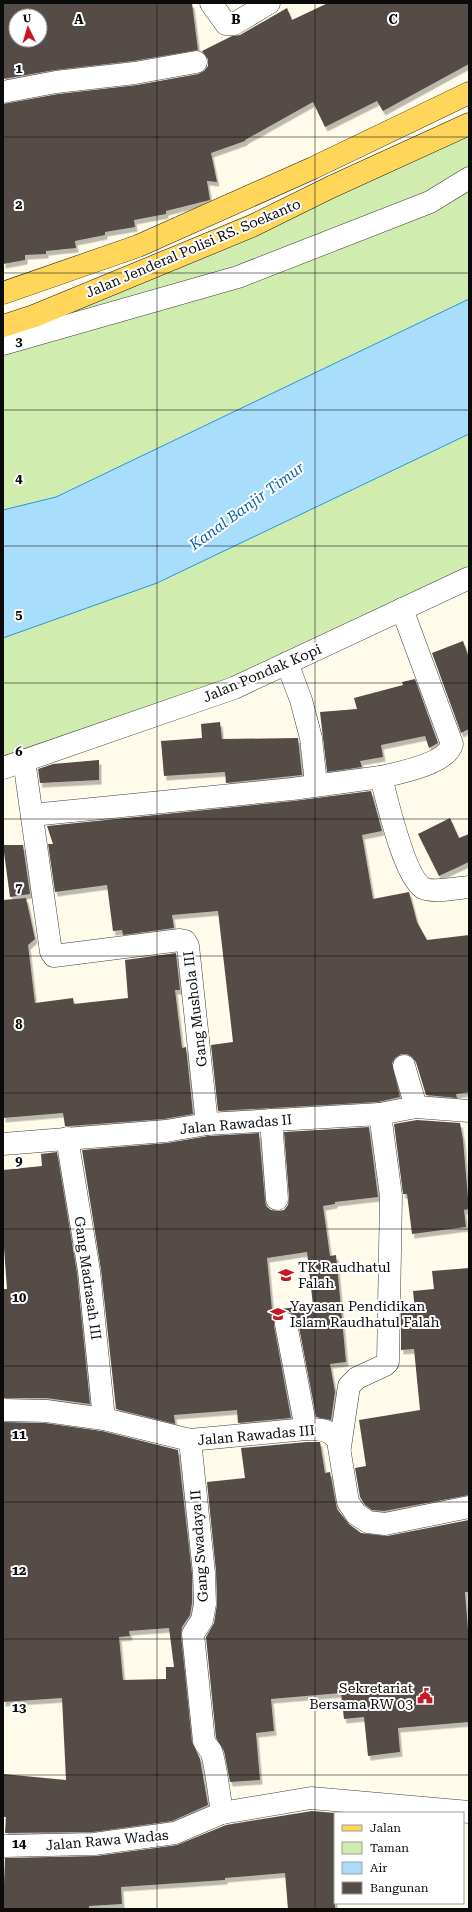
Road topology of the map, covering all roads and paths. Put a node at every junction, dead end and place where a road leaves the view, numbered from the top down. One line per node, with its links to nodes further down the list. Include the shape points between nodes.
1 (211, 3): 2 (street, via 226,24 234,24)
2 (268, 3)
3 (196, 62): 4 (street)
4 (3, 92)
5 (469, 93): 8 (main road, Jalan Jenderal Polisi RS. Soekanto, via 313,168 138,246)
6 (469, 124): 9 (main road, Jalan Jenderal Polisi RS. Soekanto, via 252,226 34,316)
7 (469, 178): 10 (street, via 430,202 238,277)
8 (3, 292)
9 (3, 326)
10 (3, 344)
11 (469, 578): 12 (street, Jalan Pondak Kopi)
12 (402, 609): 13 (street, Jalan Pondak Kopi); 16 (street, via 452,744 441,757 406,771)
13 (287, 663): 14 (street, Jalan Pondak Kopi, via 234,688); 17 (street, via 301,700 311,738)
14 (24, 760): 15 (street, Jalan Pondak Kopi); 18 (street)
15 (3, 768)
16 (381, 777): 17 (street); 19 (street, via 400,846 418,883 431,890)
17 (316, 784): 18 (street)
18 (32, 816): 25 (street, Gang Mushola III, via 50,946 54,956 180,940 185,941 188,946)
19 (469, 887)
20 (404, 1066): 21 (street)
21 (416, 1107): 22 (street, Jalan Rawadas II); 23 (street, Jalan Rawadas II)
22 (469, 1111)
23 (380, 1114): 24 (street, Jalan Rawadas II); 34 (street, via 391,1196 388,1362 357,1378 349,1386)
24 (271, 1120): 25 (street, Jalan Rawadas II); 28 (street)
25 (207, 1124): 26 (street, Jalan Rawadas II)
26 (67, 1138): 27 (street, Jalan Rawadas II); 31 (street, Gang Madrasah III, via 89,1271)
27 (3, 1144)
28 (278, 1199)
29 (286, 1324): 32 (street)
30 (3, 1410): 31 (street, Jalan Rawadas III, via 46,1411)
31 (104, 1418): 33 (street, Jalan Rawadas III)
32 (306, 1429): 33 (street, Jalan Rawadas III); 34 (street, Jalan Rawadas III, via 324,1430 335,1436)
33 (190, 1440): 37 (street, Gang Swadaya II, via 205,1604 202,1620 193,1634 194,1647 204,1741 213,1761)
34 (340, 1447): 35 (street, via 348,1502 356,1514 368,1522 385,1524)
35 (469, 1507)
36 (469, 1812): 37 (street, Jalan Rawa Wadas, via 311,1798)
37 (222, 1813): 38 (street, Jalan Rawa Wadas, via 175,1833 94,1844)
38 (3, 1846)

